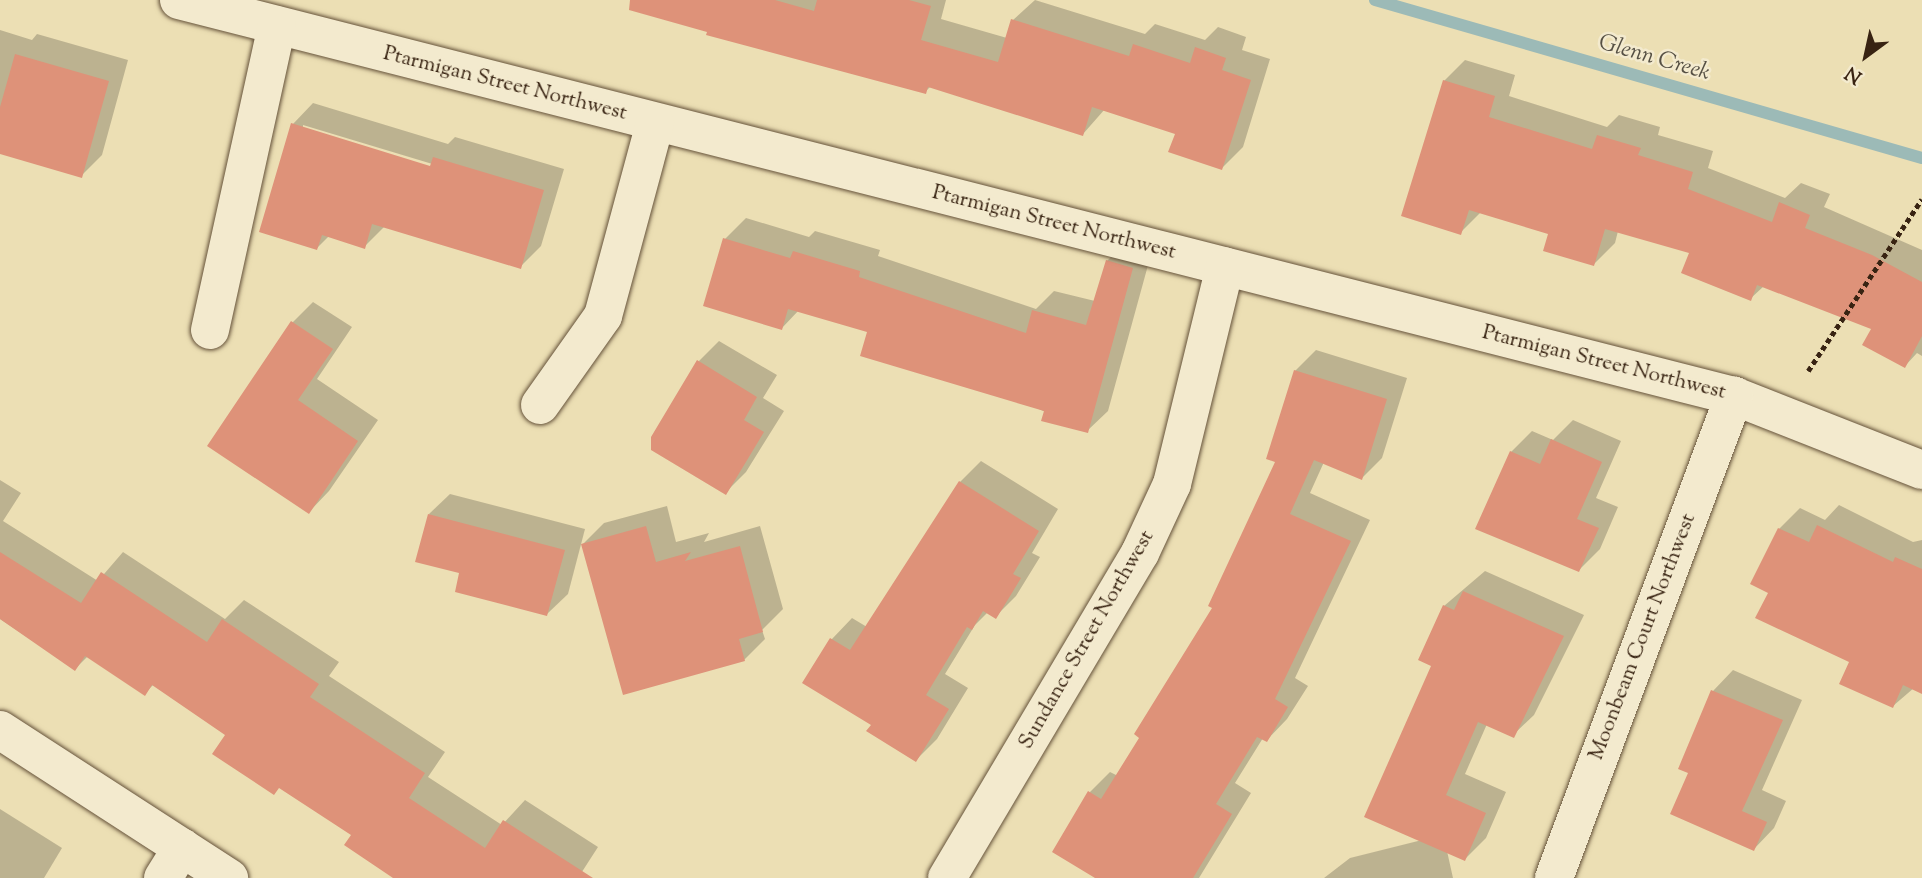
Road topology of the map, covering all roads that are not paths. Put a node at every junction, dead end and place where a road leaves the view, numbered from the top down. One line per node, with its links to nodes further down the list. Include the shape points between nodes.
1 (179, 0): 2 (street, Ptarmigan Street Northwest)
2 (277, 25): 3 (street, Ptarmigan Street Northwest); 5 (street)
3 (654, 122): 4 (street, Ptarmigan Street Northwest); 7 (street, via 603,316)
4 (1225, 266): 6 (street, Ptarmigan Street Northwest); 12 (street, Sundance Street Northwest, via 1172,484 1140,553)
5 (210, 330)
6 (1734, 396): 8 (street, Ptarmigan Street Northwest); 13 (street, Moonbeam Court Northwest)
7 (540, 405)
8 (1922, 470)
9 (0, 730): 10 (street)
10 (172, 863): 11 (street)
11 (229, 878)
12 (947, 878)
13 (1554, 878)

